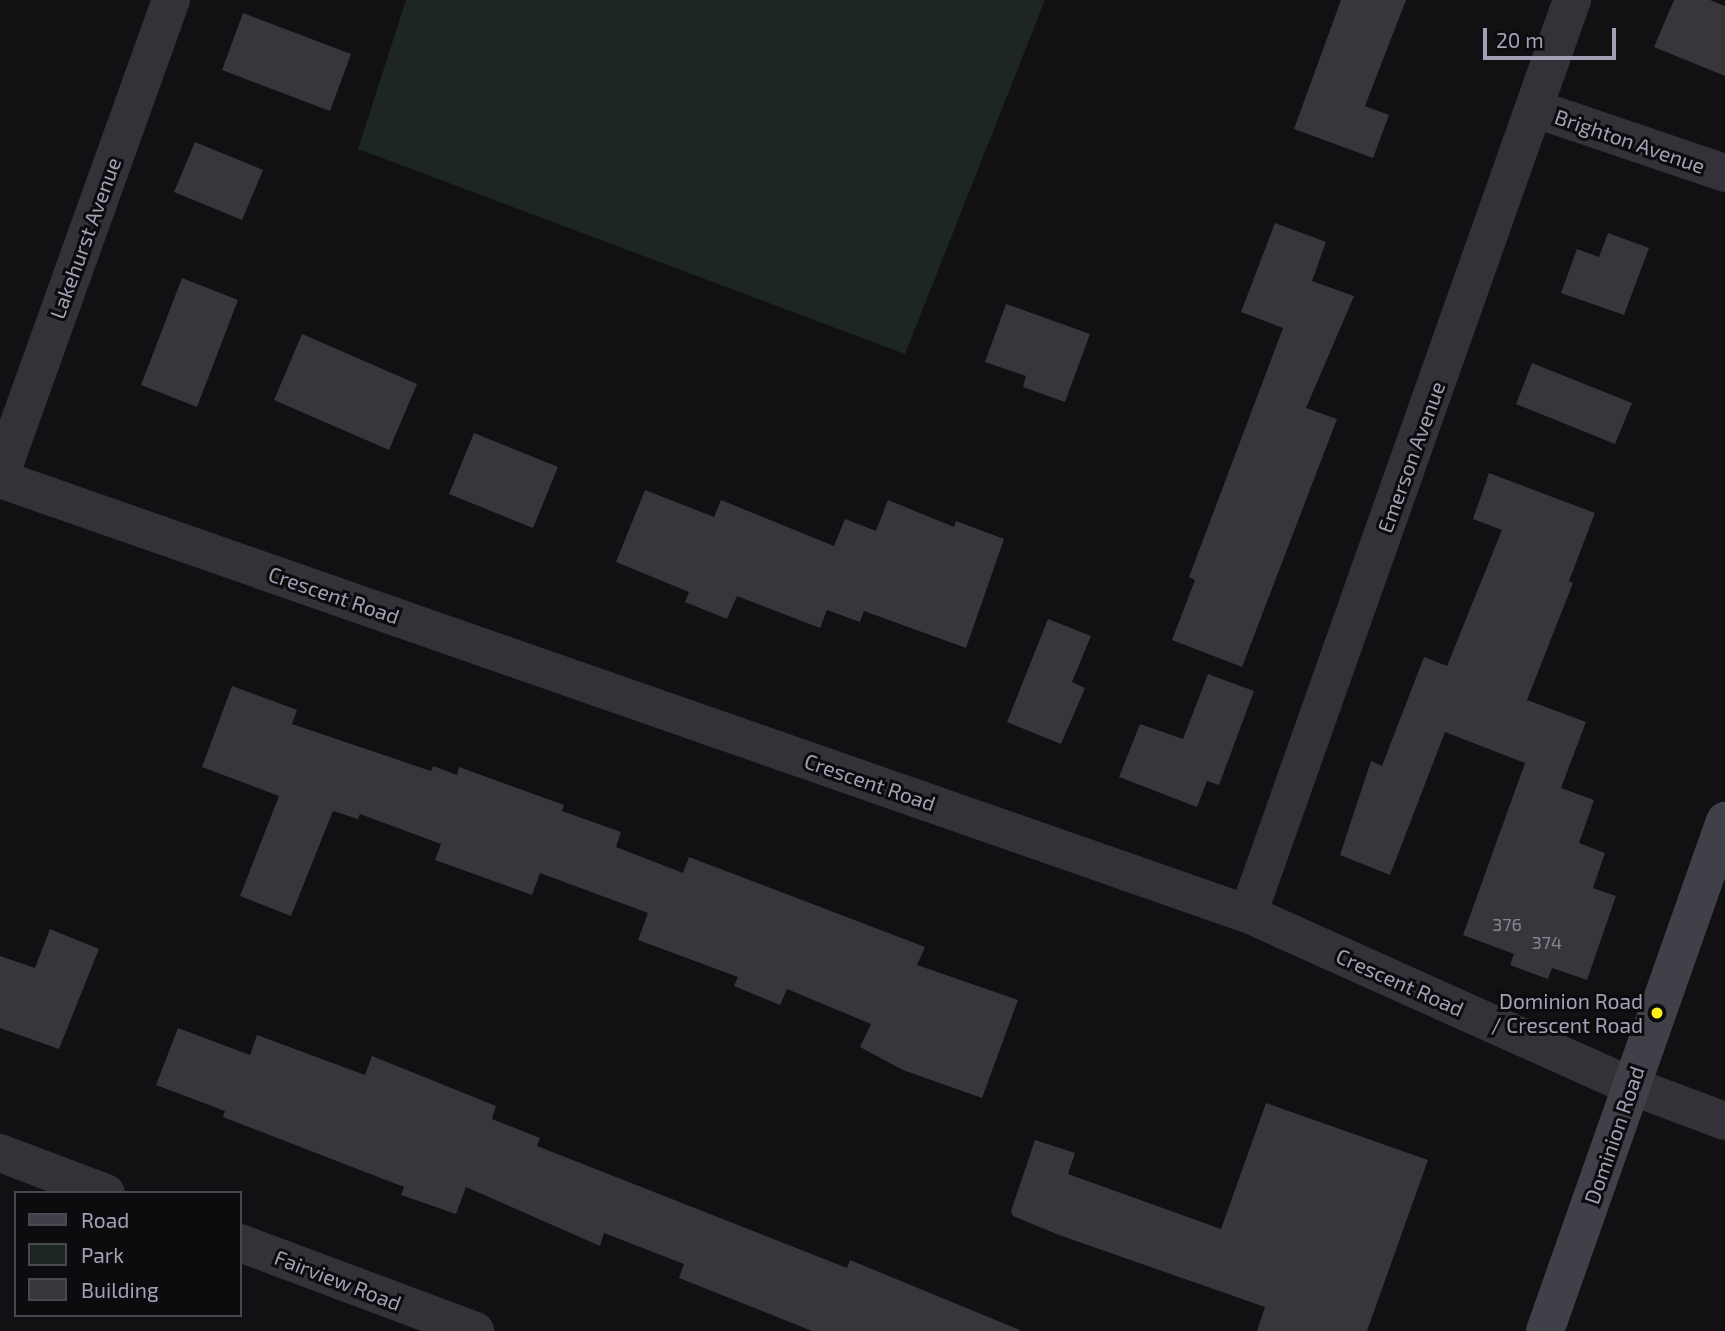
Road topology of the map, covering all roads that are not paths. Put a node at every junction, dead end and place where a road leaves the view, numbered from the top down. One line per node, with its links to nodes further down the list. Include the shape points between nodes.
1 (171, 0): 5 (street, Lakehurst Avenue)
2 (1572, 0): 3 (street, Emerson Avenue)
3 (1536, 109): 4 (street, Brighton Avenue); 7 (street, Emerson Avenue)
4 (1725, 173)
5 (0, 477): 7 (street, Crescent Road)
6 (1725, 821): 8 (main road, Dominion Road)
7 (1248, 914): 8 (street, Crescent Road)
8 (1631, 1086): 9 (street, Crescent Road); 14 (main road, Dominion Road)
9 (1725, 1121)
10 (0, 1153): 11 (street)
11 (101, 1191)
12 (242, 1244): 13 (street, Fairview Road)
13 (475, 1331)
14 (1545, 1331)

